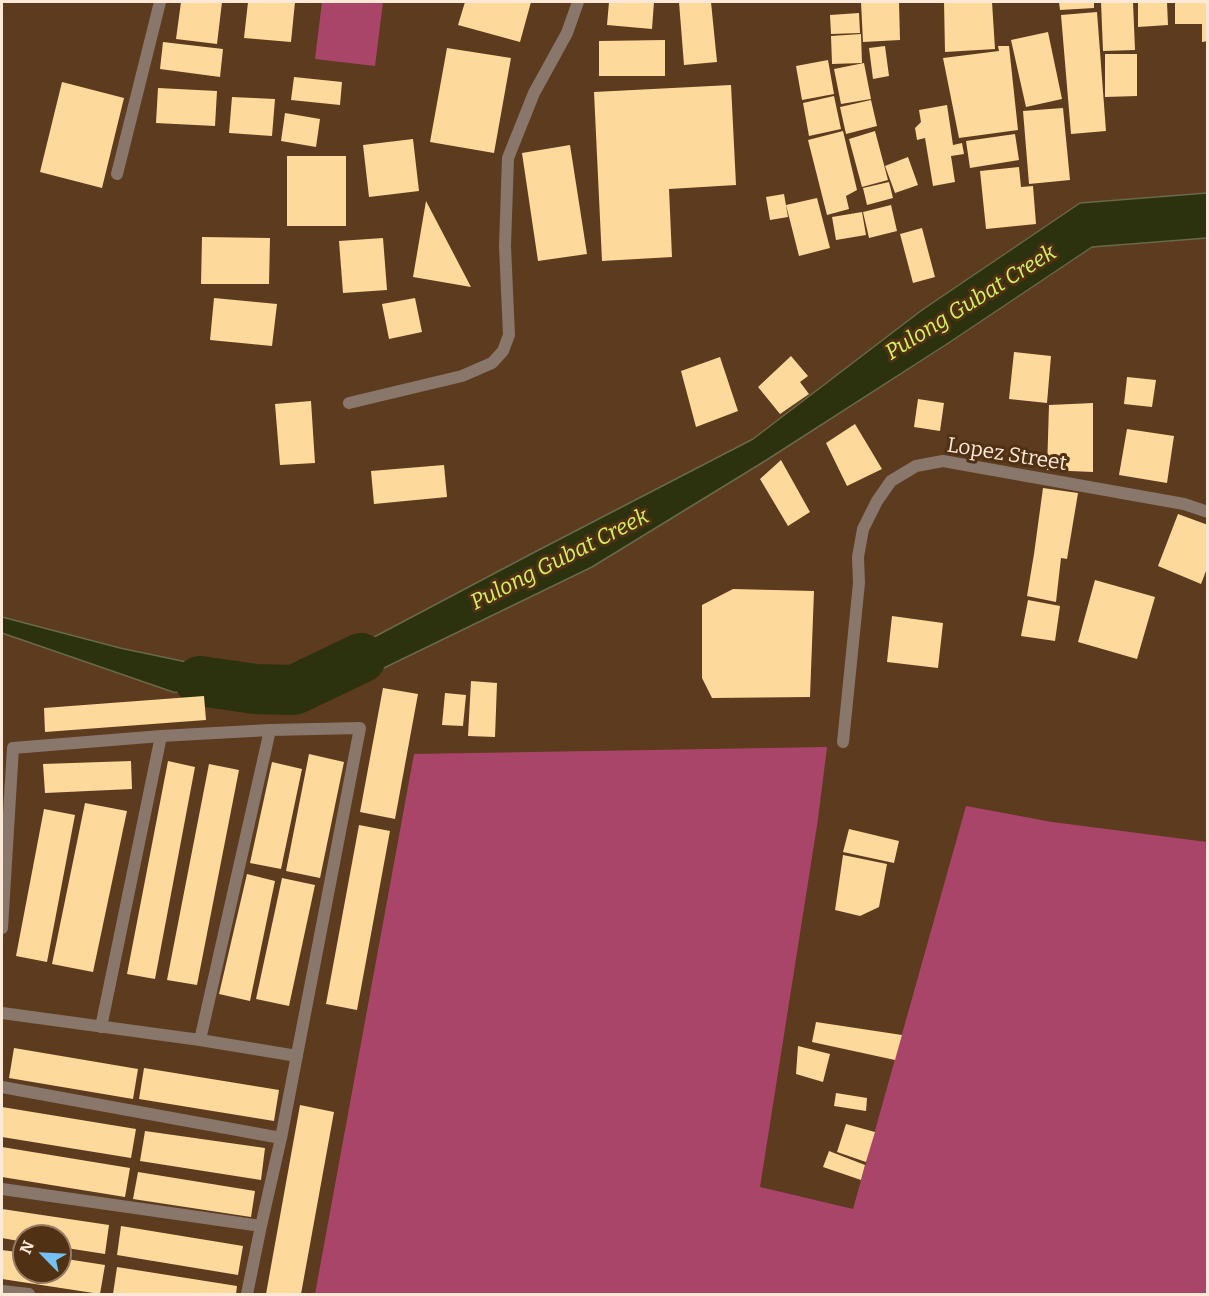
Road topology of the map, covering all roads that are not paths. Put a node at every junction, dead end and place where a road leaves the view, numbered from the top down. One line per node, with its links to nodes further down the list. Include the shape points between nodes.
1 (160, 2): 3 (street)
2 (578, 2): 4 (street, via 508,158 505,246 509,335 502,351 492,363 462,376)
3 (117, 174)
4 (349, 404)
5 (1208, 512): 8 (street, Lopez Street, via 1184,504 943,461 916,466 891,481 863,529)
6 (270, 730): 7 (street); 12 (street); 13 (street, via 360,728)
7 (160, 736): 9 (street, via 13,748); 11 (street)
8 (843, 742)
9 (2, 928)
10 (2, 1013): 11 (street)
11 (101, 1027): 12 (street)
12 (200, 1040): 13 (street)
13 (297, 1056): 15 (street)
14 (2, 1087): 15 (street)
15 (281, 1138): 17 (street)
16 (2, 1189): 17 (street)
17 (261, 1226): 20 (street)
18 (2, 1291): 19 (street)
19 (29, 1294)
20 (247, 1294)

